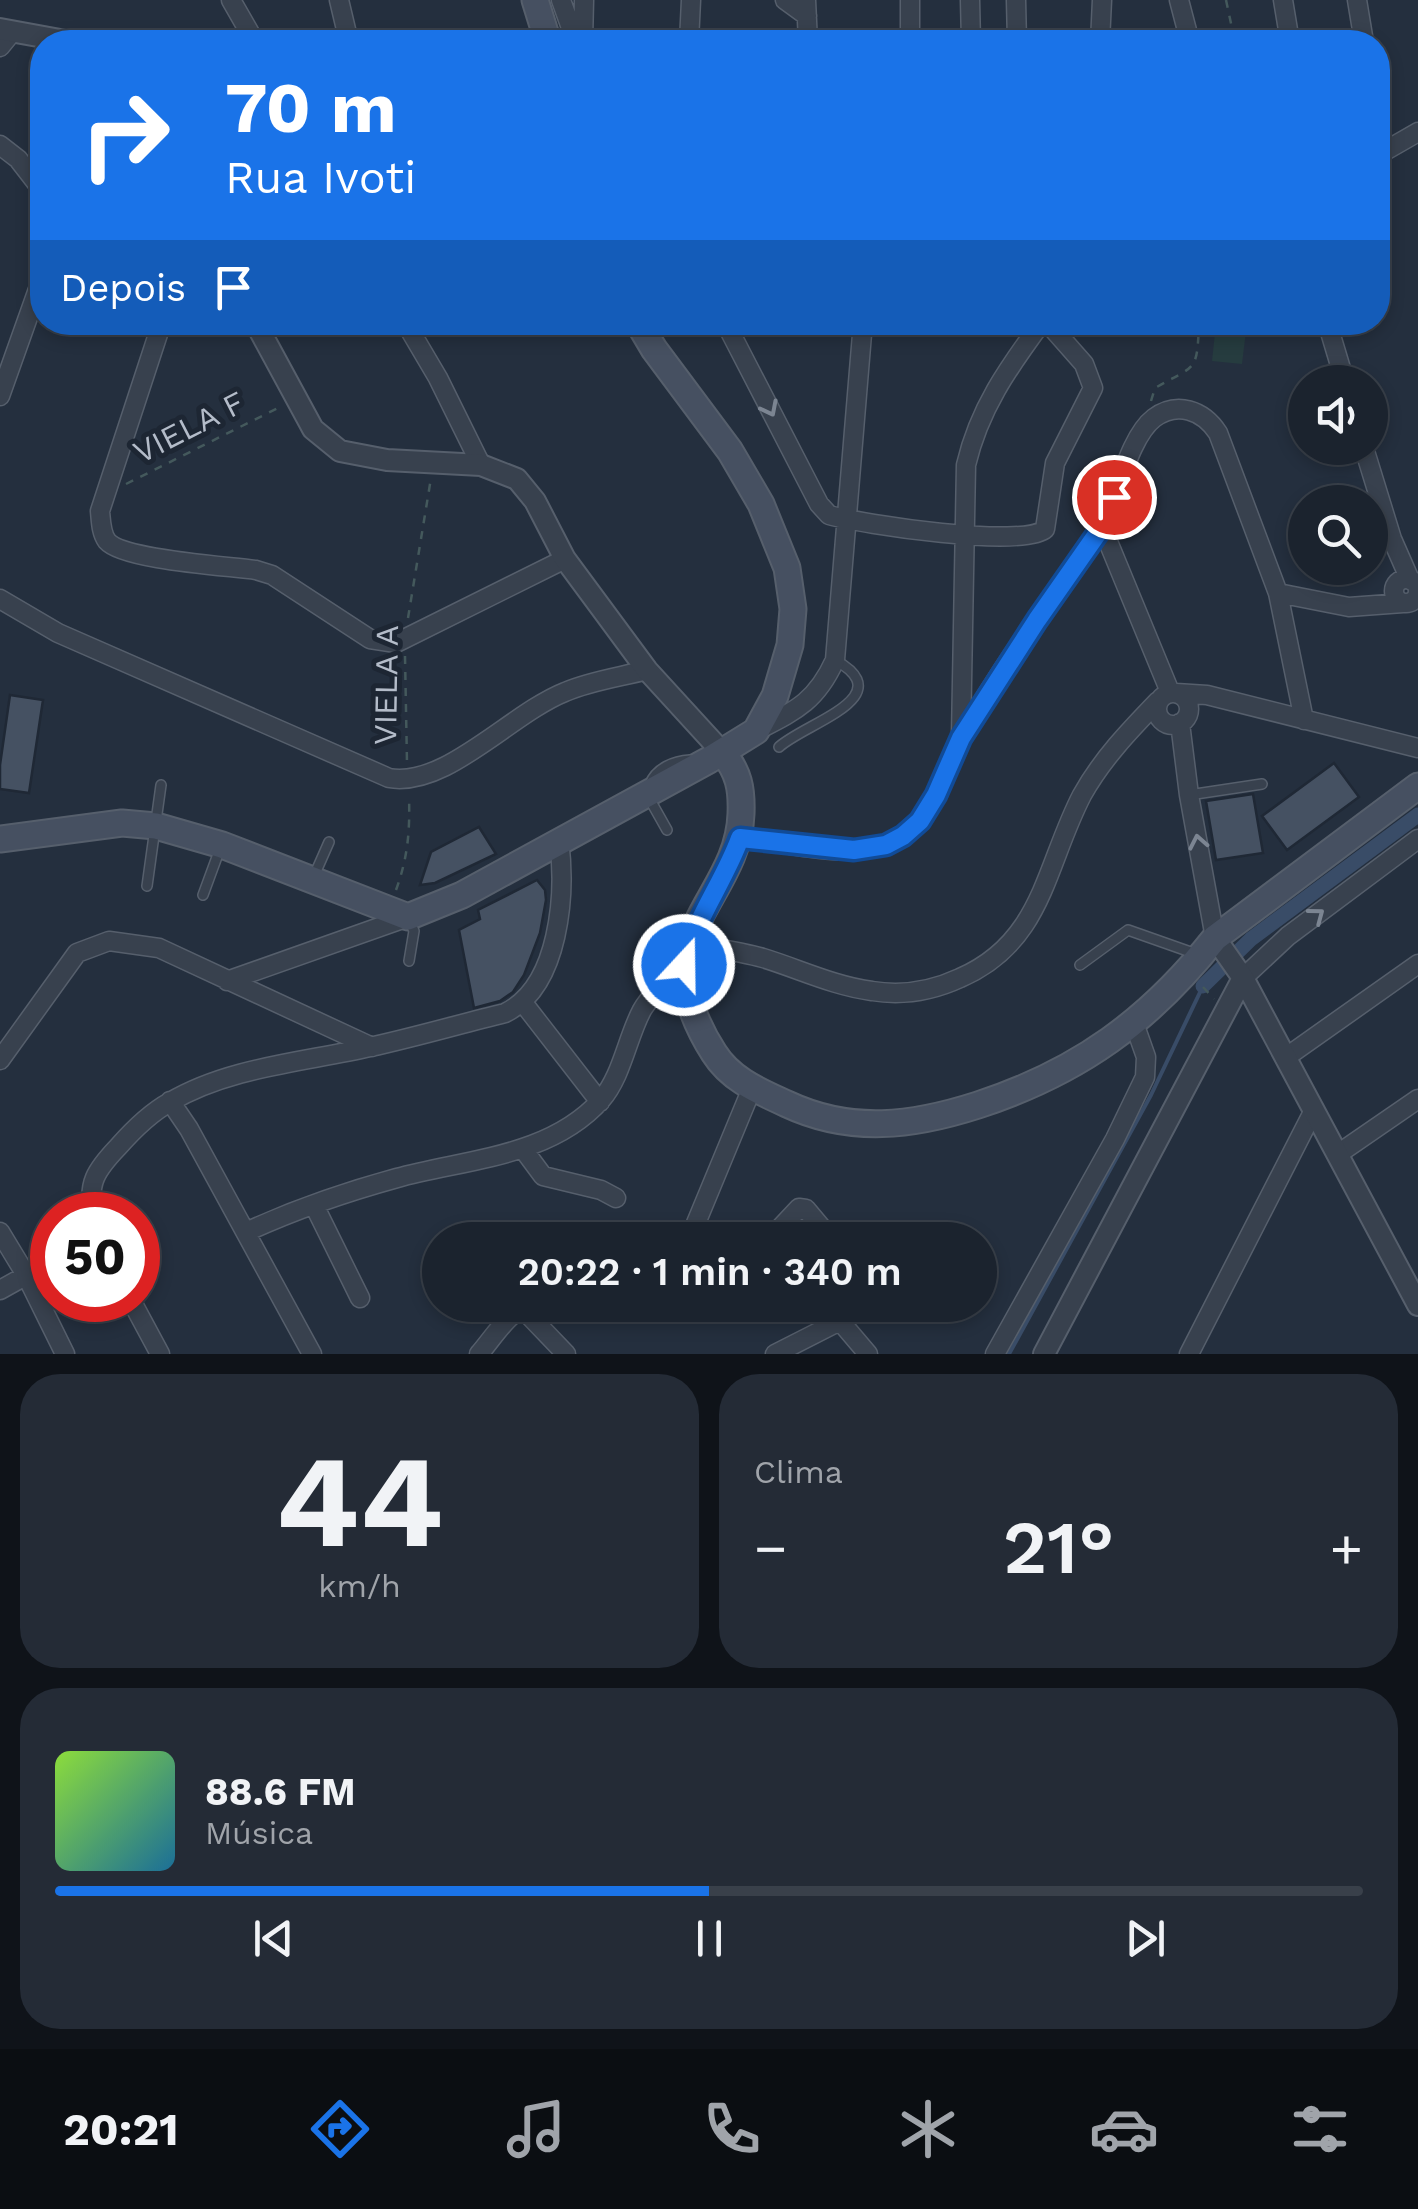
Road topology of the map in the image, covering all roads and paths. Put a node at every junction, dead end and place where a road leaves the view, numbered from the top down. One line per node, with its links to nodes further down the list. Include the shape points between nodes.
1 (231, 0): 17 (street)
2 (338, 0): 18 (street)
3 (535, 0): 19 (main road)
4 (561, 0): 20 (street)
5 (584, 0): 21 (street)
6 (691, 0): 22 (street)
7 (785, 0): 16 (street)
8 (910, 0): 23 (street)
9 (970, 0): 24 (street)
10 (1016, 0): 25 (street)
11 (1102, 0): 26 (street)
12 (1179, 0): 27 (street)
13 (1226, 0): 28 (path)
14 (1283, 0): 29 (street)
15 (1357, 0): 30 (street)
16 (807, 8)
17 (248, 30)
18 (346, 30)
19 (544, 30)
20 (575, 30)
21 (581, 30)
22 (690, 30)
23 (910, 30)
24 (971, 30)
25 (1016, 30)
26 (1101, 30)
27 (1187, 30)
28 (1232, 30)
29 (1288, 30)
30 (1362, 30)
31 (4, 36): 32 (street)
32 (30, 38)
33 (1418, 132): 35 (street)
34 (0, 145): 36 (street)
35 (1390, 148)
36 (30, 174)
37 (30, 312): 49 (street)
38 (158, 335): 55 (street)
39 (262, 335): 50 (street)
40 (413, 335): 53 (street)
41 (645, 335): 70 (main road, via 730,451 762,504 787,568 790,645)
42 (732, 335): 56 (street, one-way to 56, via 818,504)
43 (862, 335): 56 (street)
44 (1034, 335): 58 (street, via 996,386 973,434)
45 (1056, 335): 58 (street, via 1084,364 1093,388 1055,464 1045,529 1032,537)
46 (1198, 335): 51 (path, via 1197,362 1155,388)
47 (1331, 335): 48 (street)
48 (1340, 365)
49 (0, 396)
50 (294, 400): 52 (street, via 313,429 340,451); 55 (path, VIELA F)
51 (1150, 421): 57 (street); 61 (street, via 1173,408 1210,421)
52 (433, 462): 53 (street); 63 (path, VIELA A)
53 (481, 465): 59 (street, via 517,479)
54 (1369, 465): 60 (street)
55 (104, 495): 63 (street, via 101,525 118,549 256,570 286,582 370,639)
56 (846, 520): 58 (street); 64 (street)
57 (1102, 527): 66 (street); 71 (street)
58 (964, 535): 71 (street)
59 (565, 558): 63 (street); 65 (street)
60 (1408, 590): 61 (street, via 1349,607)
61 (1278, 593): 69 (street)
62 (0, 599): 76 (street, via 58,634)
63 (406, 642): 76 (path, VIELA A)
64 (836, 660): 70 (street, via 801,708); 73 (lane, via 858,678 853,702)
65 (646, 670): 75 (street); 76 (street, via 566,691 525,711 446,768)
66 (1168, 695): 67 (street); 68 (street, via 1187,701); 68 (street, via 1158,716); 72 (street)
67 (1232, 703): 68 (street, via 1198,706); 69 (street)
68 (1180, 720): 72 (street); 81 (street)
69 (1304, 720): 74 (street)
70 (756, 731): 75 (main road)
71 (961, 738): 85 (street, via 920,821 886,845 854,850)
72 (1118, 744): 94 (street, via 1078,803 1035,908 1012,944 982,969 938,988 873,992 761,958)
73 (780, 747)
74 (1418, 748)
75 (712, 758): 80 (main road); 85 (main road, via 734,767 742,790)
76 (408, 781): 93 (path, VIELA A, via 410,836)
77 (1262, 784): 81 (lane)
78 (162, 785): 82 (lane)
79 (1418, 786): 96 (main road)
80 (646, 794): 83 (lane); 87 (main road)
81 (1189, 795): 96 (street, one-way to 81)
82 (156, 826): 84 (main road, via 122,823); 89 (main road); 91 (lane)
83 (667, 830)
84 (0, 838)
85 (740, 838): 94 (main road)
86 (1418, 839): 96 (street, one-way to 86, via 1288,936)
87 (559, 840): 93 (main road, via 462,895); 101 (street, via 561,908 542,976)
88 (330, 842): 90 (lane)
89 (222, 845): 90 (main road); 92 (lane)
90 (313, 879): 93 (main road)
91 (148, 886)
92 (203, 895)
93 (399, 912): 95 (lane, via 414,931); 99 (street)
94 (686, 954): 106 (main road, via 691,1003 712,1051 729,1074); 109 (street, via 642,1010)
95 (409, 961)
96 (1220, 962): 98 (lane, via 1128,930); 100 (path); 102 (main road); 104 (street); 139 (street)
97 (1418, 964): 104 (street)
98 (1080, 965)
99 (227, 981): 103 (street); 105 (street, via 159,948 126,941 93,945 76,952)
100 (1212, 997)
101 (524, 1004): 103 (street); 109 (street)
102 (1134, 1022): 106 (main road, via 1054,1076 930,1120 860,1123 803,1111); 138 (street, via 1146,1057 1145,1078)
103 (372, 1047): 108 (street, via 261,1070)
104 (1285, 1058): 110 (street)
105 (0, 1060)
106 (752, 1088): 116 (street)
107 (1418, 1099): 112 (street)
108 (170, 1101): 113 (street, via 105,1160); 120 (street)
109 (600, 1102): 111 (street)
110 (1312, 1112): 112 (street); 140 (street)
111 (523, 1149): 114 (street, via 543,1176); 115 (street, via 399,1177)
112 (1338, 1154): 125 (street)
113 (90, 1192)
114 (616, 1198)
115 (314, 1206): 120 (street); 124 (street)
116 (696, 1222)
117 (784, 1222): 118 (street, via 794,1210 806,1209)
118 (816, 1222)
119 (0, 1232): 122 (street)
120 (246, 1232): 133 (street)
121 (30, 1273): 122 (street)
122 (26, 1275): 123 (street); 131 (street)
123 (0, 1290)
124 (360, 1298)
125 (1418, 1305)
126 (143, 1322): 132 (street)
127 (510, 1322): 134 (street)
128 (539, 1322): 135 (street)
129 (836, 1322): 136 (street)
130 (842, 1322): 137 (street)
131 (65, 1354)
132 (160, 1354)
133 (312, 1354)
134 (480, 1354)
135 (566, 1354)
136 (775, 1354)
137 (868, 1354)
138 (995, 1354)
139 (1044, 1354)
140 (1189, 1354)

